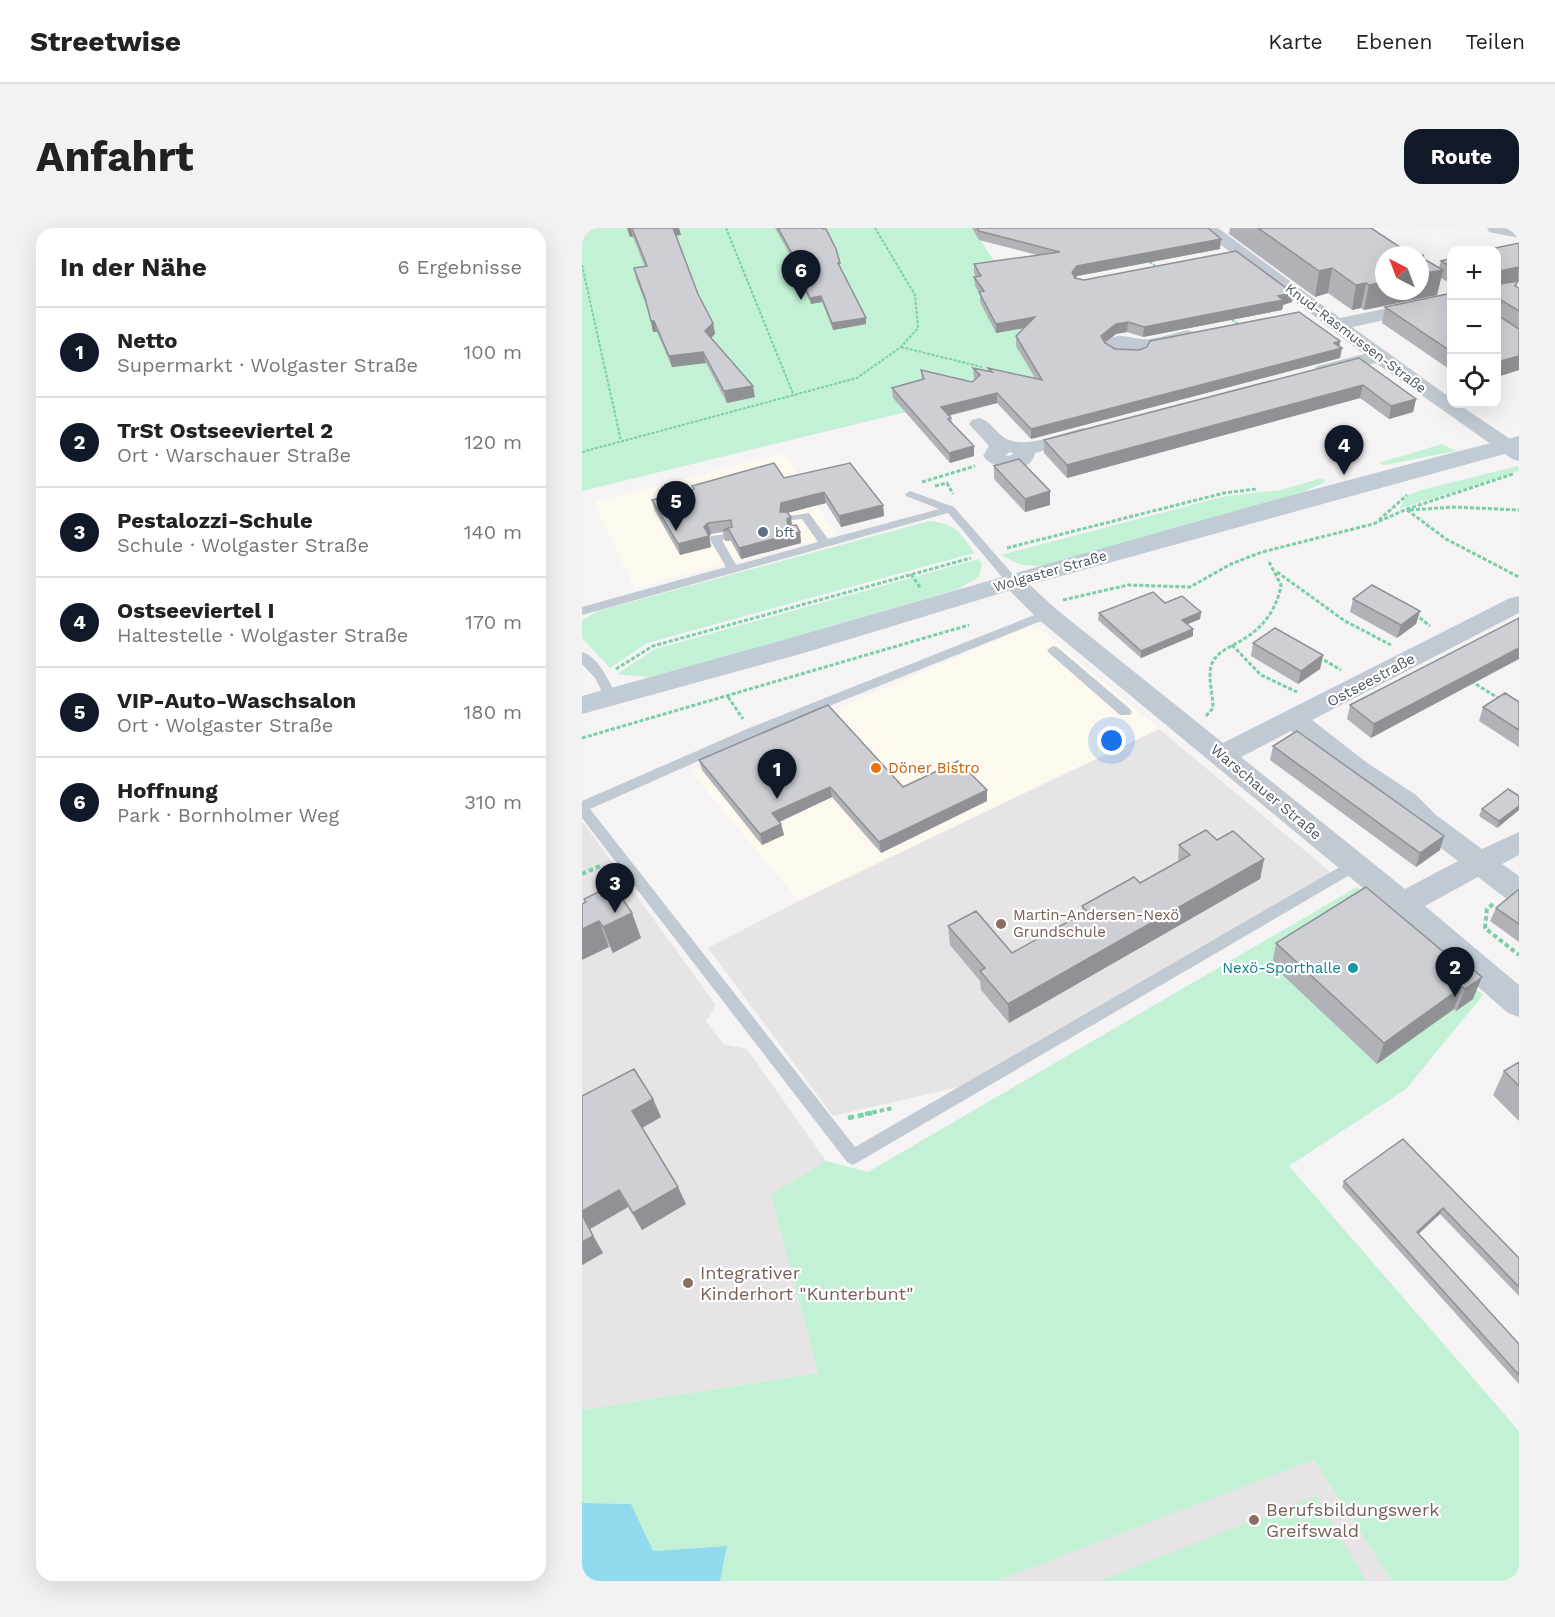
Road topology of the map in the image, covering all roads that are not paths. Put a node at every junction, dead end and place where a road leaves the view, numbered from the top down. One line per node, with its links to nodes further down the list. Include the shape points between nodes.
1 (1207, 228): 4 (street, Knud-Rasmussen-Straße)
2 (1496, 228): 3 (street)
3 (1519, 233)
4 (1240, 252): 5 (street); 9 (street, Knud-Rasmussen-Straße)
5 (1220, 256)
6 (1436, 284): 7 (street)
7 (1447, 291)
8 (1447, 301): 11 (street)
9 (1319, 310): 10 (street); 11 (street, Knud-Rasmussen-Straße)
10 (1289, 316)
11 (1339, 324): 14 (street, Knud-Rasmussen-Straße)
12 (1240, 325): 13 (street)
13 (1140, 345)
14 (1379, 356): 15 (street); 18 (street, Knud-Rasmussen-Straße)
15 (1304, 376)
16 (979, 424): 17 (street, via 999,453)
17 (1102, 429)
18 (1515, 448): 27 (main road, Wolgaster Straße)
19 (910, 494): 20 (lane)
20 (950, 509): 23 (lane); 27 (lane)
21 (787, 519): 23 (lane, via 805,515 809,529)
22 (728, 535): 25 (lane, via 715,538)
23 (825, 544): 26 (lane)
24 (736, 549): 25 (lane)
25 (723, 553): 26 (lane)
26 (733, 569): 30 (lane)
27 (1012, 581): 29 (street, Warschauer Straße); 35 (main road, Wolgaster Straße, via 794,646)
28 (1519, 603): 37 (street, Ostseestraße, via 1360,685)
29 (1042, 609): 33 (street, Warschauer Straße); 40 (lane)
30 (582, 611)
31 (1053, 650): 34 (lane)
32 (582, 656): 35 (lane)
33 (1116, 669): 34 (lane); 39 (street, Warschauer Straße)
34 (1089, 681): 38 (lane)
35 (606, 687): 36 (main road, Wolgaster Straße)
36 (582, 705)
37 (1300, 708): 39 (street, Ostseestraße); 42 (street, via 1356,769 1406,802)
38 (1125, 712)
39 (1223, 755): 43 (street, Warschauer Straße)
40 (582, 808): 43 (lane, via 853,1157)
41 (1519, 843): 42 (street)
42 (1480, 864): 44 (street); 45 (street)
43 (1355, 865): 45 (street, Warschauer Straße)
44 (1518, 891)
45 (1403, 904): 46 (street, Warschauer Straße)
46 (1519, 1004)

